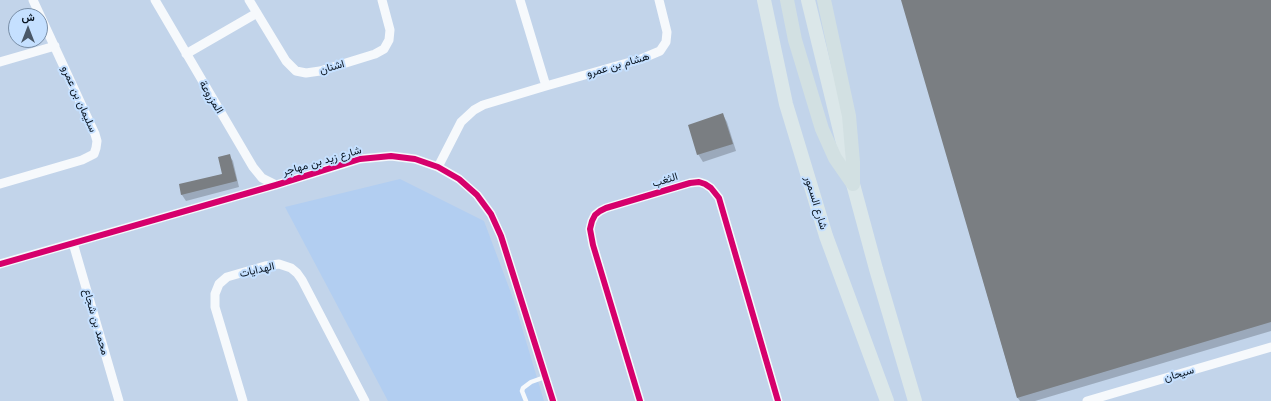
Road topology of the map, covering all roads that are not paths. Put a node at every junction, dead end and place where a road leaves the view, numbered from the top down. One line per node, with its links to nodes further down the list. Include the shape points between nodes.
1 (33, 0): 12 (street, سليمان بن عمرو)
2 (155, 0): 13 (street, المزروعة)
3 (250, 0): 11 (street, اشنان)
4 (382, 0): 11 (street, اشنان, via 390,30 389,40 384,49 312,72 296,71 290,66)
5 (520, 0): 15 (street)
6 (659, 0): 15 (street, هشام بن عمرو, via 667,32 666,42 660,51 641,59)
7 (764, 0): 31 (main road, شارع السمور, via 786,104 826,236)
8 (787, 0): 18 (highway, via 795,40 822,129 835,158)
9 (808, 0): 18 (main road)
10 (824, 0): 18 (highway, via 849,116)
11 (257, 13): 13 (street)
12 (55, 46): 14 (street); 17 (street, سليمان بن عمرو, via 95,134 97,141 94,154 82,160)
13 (186, 54): 19 (street, المزروعة, via 253,167 262,178)
14 (0, 62)
15 (546, 86): 16 (street, هشام بن عمرو, via 474,110 461,122)
16 (438, 167): 19 (street, شارع زيد بن مهاجر, via 415,159 379,156 360,159); 23 (street, شارع زيد بن مهاجر, via 468,186 484,204 496,225)
17 (0, 184)
18 (853, 184): 32 (main road)
19 (276, 185): 20 (street, شارع زيد بن مهاجر)
20 (73, 243): 21 (street, شارع زيد بن مهاجر); 25 (street, محمد بن شجاع)
21 (0, 264)
22 (1271, 347): 33 (street, سيحان)
23 (544, 377): 28 (lane, via 523,388); 29 (street, شارع زيد بن مهاجر)
24 (637, 400): 30 (street, الثغب, via 593,245 590,229 592,221 600,210 699,182 711,188 719,198)
25 (119, 401)
26 (243, 401): 27 (street, الهدايات, via 215,307 215,294 219,284 227,277 279,264 291,268 302,280)
27 (365, 401)
28 (526, 401)
29 (553, 401)
30 (778, 401)
31 (887, 401)
32 (915, 401)
33 (1087, 401)

